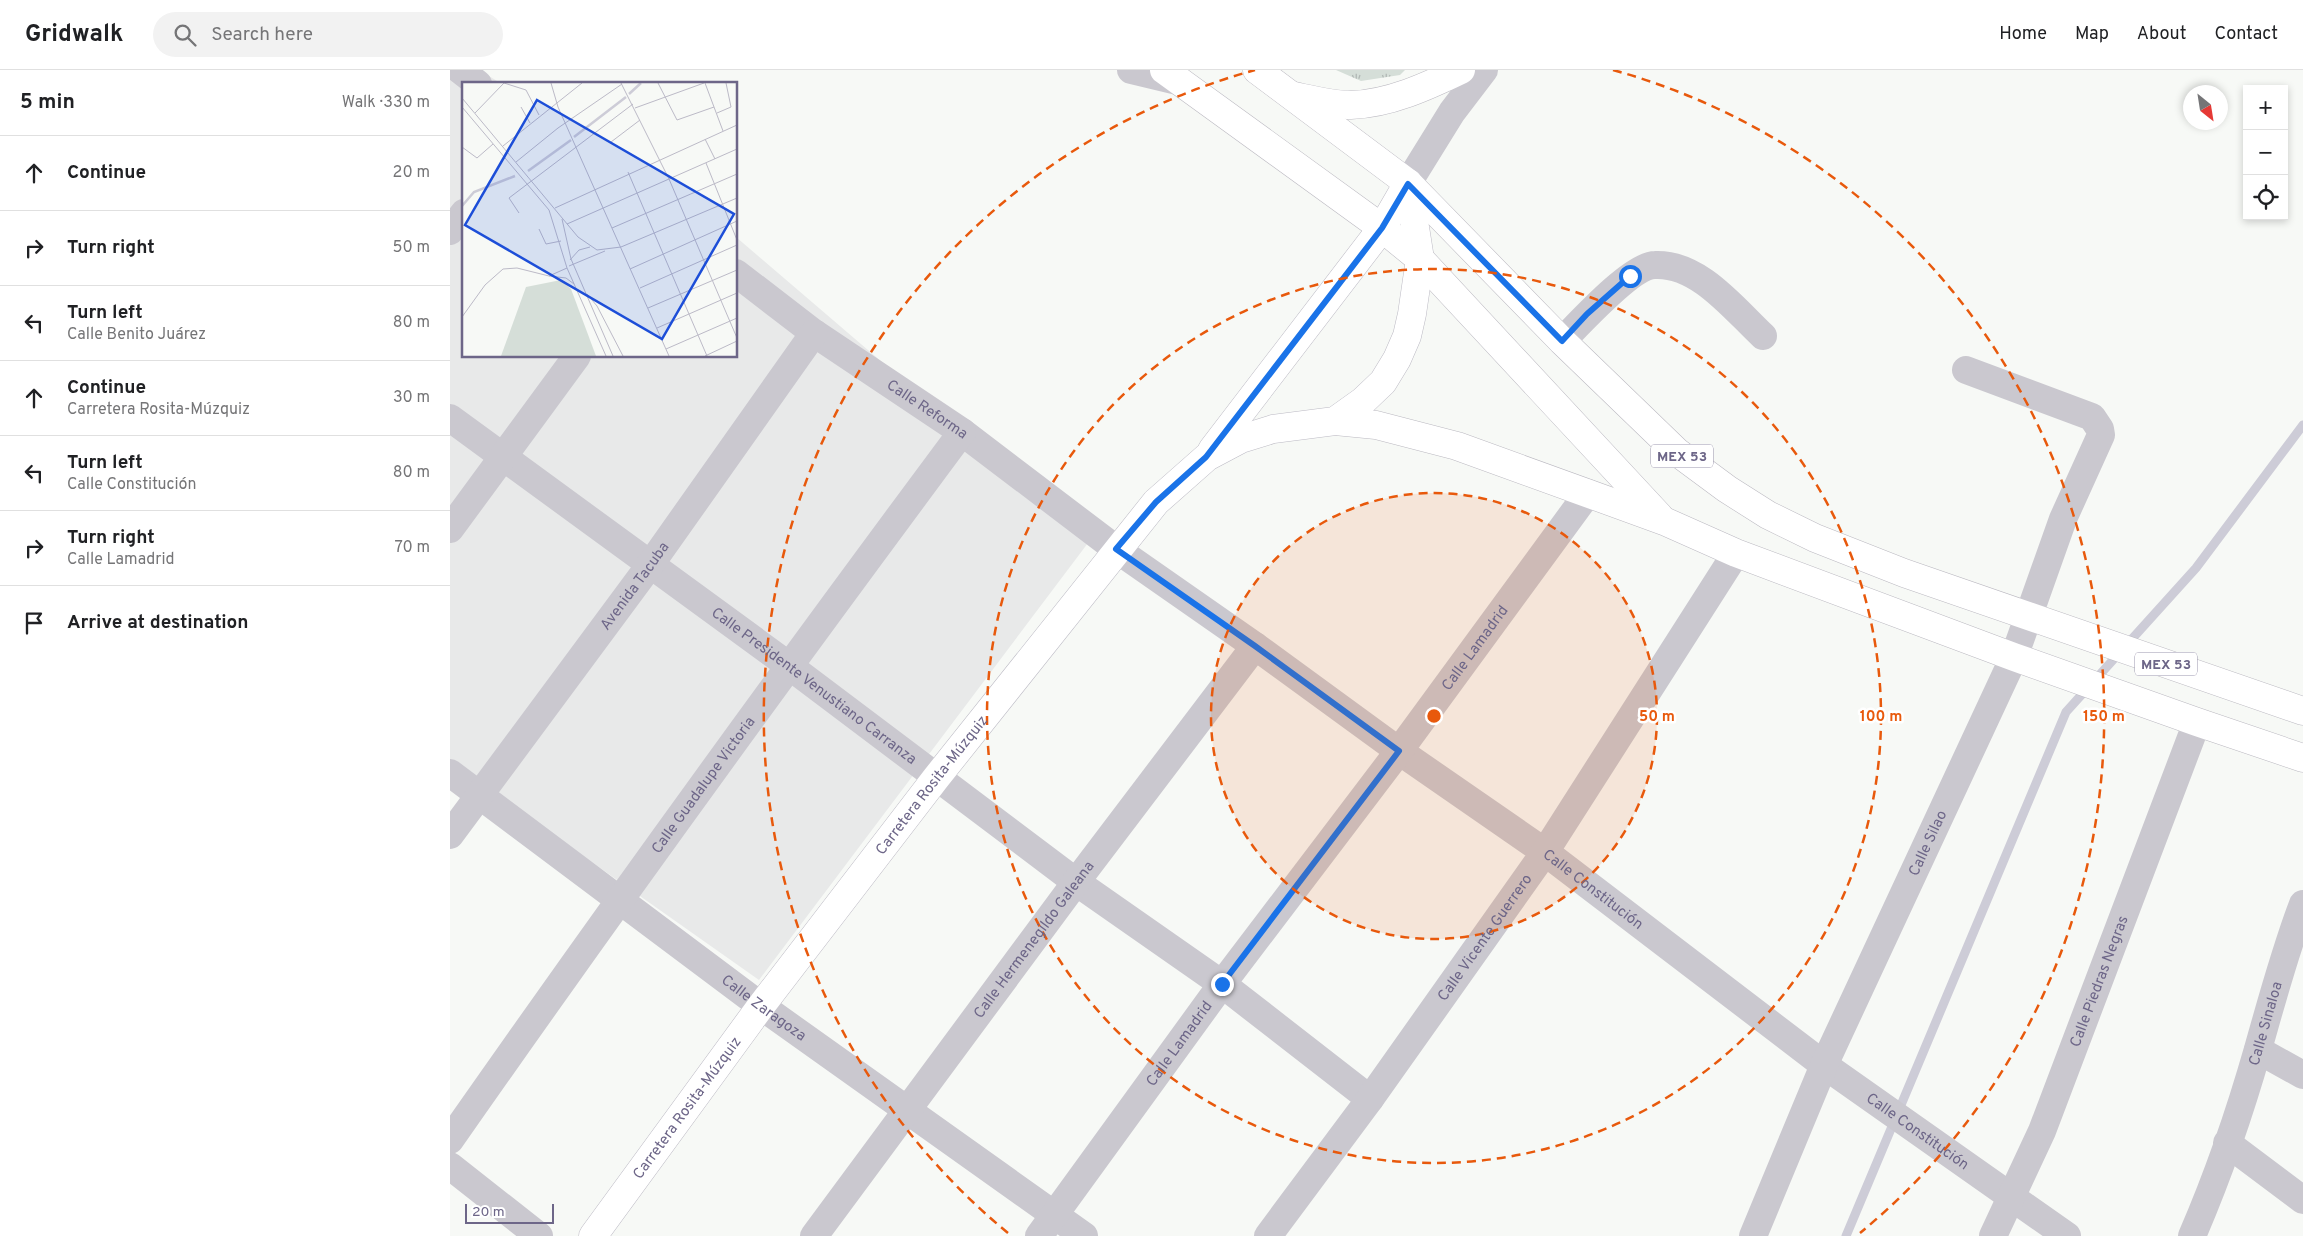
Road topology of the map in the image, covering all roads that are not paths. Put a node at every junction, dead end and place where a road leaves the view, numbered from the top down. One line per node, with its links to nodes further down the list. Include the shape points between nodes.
1 (460, 70): 7 (street)
2 (1132, 70): 6 (street)
3 (1257, 70): 8 (main road)
4 (1461, 70): 8 (main road, via 1422,87 1351,105)
5 (1484, 70): 9 (street, via 1452,112)
6 (1173, 76): 11 (main road)
7 (475, 82)
8 (1290, 95): 9 (main road)
9 (1408, 184): 11 (main road); 13 (main road); 17 (main road, MEX 53)
10 (462, 216): 12 (street)
11 (1382, 228): 13 (main road); 24 (main road)
12 (450, 231)
13 (1420, 259): 21 (main road, via 1407,336 1397,359 1383,382); 26 (main road)
14 (738, 275): 15 (street, Calle Reforma)
15 (814, 332): 22 (street, Calle Reforma); 30 (street, Avenida Tacuba)
16 (1763, 336): 17 (street, via 1707,284 1672,266 1653,264 1630,276)
17 (1562, 341): 31 (main road, MEX 53, via 1677,452 1768,515 1824,542)
18 (576, 358): 23 (street)
19 (1966, 370): 31 (street, Calle Silao, via 2092,417 2100,429 2062,519)
20 (450, 418): 23 (street, Calle Presidente Venustiano Carranza)
21 (1335, 421): 24 (main road, Carretera Rosita-Múzquiz, via 1273,429 1241,439); 25 (main road, Carretera Rosita-Múzquiz, via 1376,425 1448,443)
22 (962, 432): 28 (street, Calle Reforma); 34 (street, Calle Guadalupe Victoria)
23 (504, 456): 27 (street); 30 (street, Calle Presidente Venustiano Carranza)
24 (1206, 457): 28 (main road, Carretera Rosita-Múzquiz, via 1156,502)
25 (1588, 493): 26 (main road, Carretera Rosita-Múzquiz); 37 (street, Calle Lamadrid)
26 (1664, 521): 29 (main road, Carretera Rosita-Múzquiz)
27 (450, 529)
28 (1116, 549): 32 (street, Calle Constitución); 40 (main road, Carretera Rosita-Múzquiz)
29 (1736, 553): 33 (main road, Carretera Rosita-Múzquiz); 43 (street, Calle Vicente Guerrero)
30 (650, 565): 34 (street, Calle Presidente Venustiano Carranza); 41 (street, Avenida Tacuba)
31 (2030, 617): 33 (street, Calle Silao); 35 (main road, MEX 53)
32 (1255, 646): 37 (street, Calle Constitución); 44 (street, Calle Hermenegildo Galeana)
33 (2014, 657): 36 (main road, Carretera Rosita-Múzquiz); 50 (street, Calle Silao)
34 (788, 665): 40 (street, Calle Presidente Venustiano Carranza); 45 (street, Calle Guadalupe Victoria)
35 (2303, 711)
36 (2197, 722): 38 (main road, Carretera Rosita-Múzquiz); 57 (street, Calle Piedras Negras, via 2042,1131)
37 (1399, 751): 43 (street, Calle Constitución); 47 (street, Calle Lamadrid)
38 (2303, 758)
39 (450, 773): 41 (street, Calle Zaragoza)
40 (936, 778): 44 (street, Calle Presidente Venustiano Carranza); 48 (main road, Carretera Rosita-Múzquiz)
41 (480, 796): 42 (street, Avenida Tacuba); 45 (street, Calle Zaragoza)
42 (450, 835)
43 (1545, 852): 50 (street, Calle Constitución); 52 (street, Calle Vicente Guerrero)
44 (1076, 882): 47 (street, Calle Presidente Venustiano Carranza); 53 (street, Calle Hermenegildo Galeana)
45 (619, 899): 48 (street, Calle Zaragoza); 54 (street, Calle Guadalupe Victoria)
46 (2303, 904): 49 (street, Calle Sinaloa, via 2277,978)
47 (1222, 984): 52 (street, Calle Presidente Venustiano Carranza); 59 (street, Calle Lamadrid)
48 (760, 1006): 53 (street, Calle Zaragoza); 61 (main road, Carretera Rosita-Múzquiz)
49 (2258, 1050): 51 (street); 55 (street, Calle Sinaloa)
50 (1824, 1065): 57 (street, Calle Constitución); 65 (street, Calle Silao)
51 (2303, 1075)
52 (1370, 1099): 64 (street, Calle Vicente Guerrero)
53 (907, 1111): 59 (street, Calle Zaragoza); 62 (street, Calle Hermenegildo Galeana)
54 (450, 1140)
55 (2227, 1143): 58 (street); 68 (street, Calle Sinaloa)
56 (450, 1166): 60 (street)
57 (2013, 1196): 66 (street, Calle Piedras Negras); 67 (street, Calle Constitución)
58 (2303, 1200)
59 (1047, 1226): 63 (street, Calle Zaragoza)
60 (539, 1236)
61 (594, 1236)
62 (814, 1236)
63 (1084, 1236)
64 (1268, 1236)
65 (1753, 1236)
66 (1993, 1236)
67 (2067, 1236)
68 (2192, 1236)

